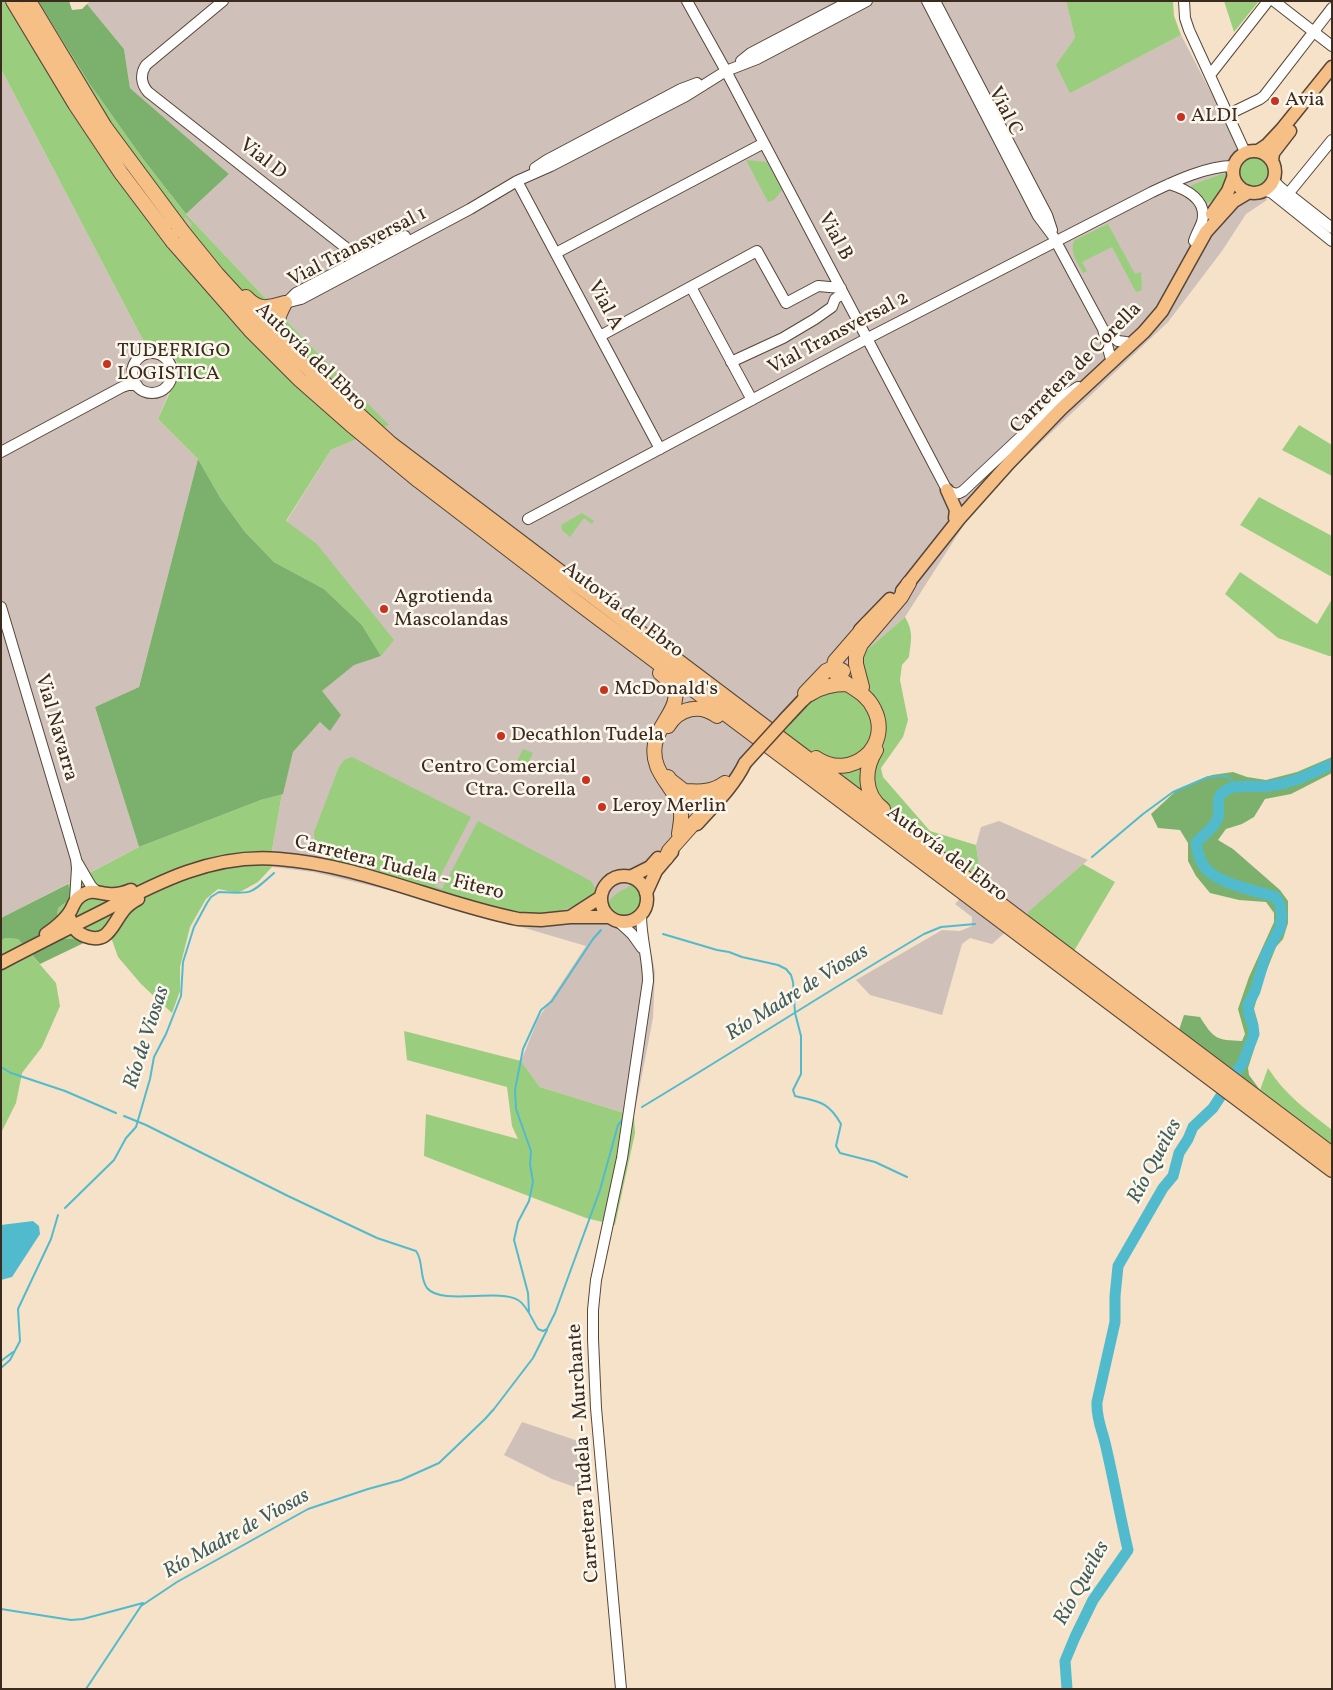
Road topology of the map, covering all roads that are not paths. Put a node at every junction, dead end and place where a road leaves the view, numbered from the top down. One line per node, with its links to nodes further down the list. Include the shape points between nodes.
1 (13, 1): 52 (highway, Autovía del Ebro, via 75,104 170,238 250,330)
2 (29, 1): 31 (highway, Autovía del Ebro, via 105,127)
3 (223, 1): 37 (street, Vial D, via 146,65 142,73 143,86)
4 (687, 1): 16 (street, Vial B)
5 (850, 1): 16 (street, Vial Transversal 1, via 751,53)
6 (867, 1): 16 (street, Vial Transversal 1)
7 (927, 1): 33 (street, Vial C, via 1038,216)
8 (935, 1): 33 (street, Vial C, via 1047,214)
9 (1184, 1): 17 (street, via 1186,24)
10 (1268, 1): 17 (street)
11 (1274, 1): 13 (street)
12 (1332, 8): 13 (street)
13 (1313, 32): 14 (street); 19 (street, via 1260,99)
14 (1332, 46)
15 (1332, 67): 22 (main road, via 1267,145)
16 (726, 72): 21 (street, Vial B); 26 (street, Vial Transversal 1, via 681,89 548,160)
17 (1210, 75): 19 (street)
18 (1332, 78): 23 (main road, via 1273,153)
19 (1229, 114): 22 (street)
20 (1332, 140): 30 (street)
21 (764, 142): 36 (street); 39 (street, Vial B)
22 (1252, 152): 23 (main road, via 1263,152); 24 (main road, via 1237,158)
23 (1272, 160): 25 (main road, via 1275,168)
24 (1233, 172): 27 (street, Vial Transversal 2, via 1220,167); 29 (main road, via 1240,188); 34 (main road, Carretera de Corella, via 1231,185 1221,203)
25 (1273, 180): 28 (main road); 30 (street)
26 (517, 181): 36 (street, Vial A); 37 (street, Vial Transversal 1, via 473,201)
27 (1169, 184): 33 (street, Vial Transversal 2); 34 (street, via 1186,189 1200,203 1203,216)
28 (1264, 190): 29 (main road); 35 (street)
29 (1249, 192): 62 (main road, Carretera de Corella, via 1234,202 1206,232 1162,311 1144,332 1009,463)
30 (1288, 194): 32 (street)
31 (180, 228): 40 (highway, via 258,307 269,308); 53 (highway, Autovía del Ebro, via 261,322)
32 (1332, 228)
33 (1055, 238): 41 (street, Vial C); 43 (street, Vial Transversal 2)
34 (1194, 241): 44 (main road, Carretera de Corella, via 1154,313)
35 (1332, 241)
36 (556, 253): 42 (street, Vial A)
37 (363, 262): 40 (street, Vial Transversal 1, via 296,293)
38 (691, 287): 39 (street, Vial Transversal 2, via 757,251 786,303 818,286); 42 (street, Vial Transversal 2); 46 (street)
39 (842, 291): 43 (street, Vial B); 46 (street, Vial Transversal 2, via 832,307 807,324)
40 (286, 303): 53 (highway, via 277,321 281,333 364,411)
41 (1103, 329): 44 (street, via 1118,341); 45 (street, Vial C)
42 (600, 336): 55 (street, Vial A)
43 (868, 338): 51 (street, Vial Transversal 2); 58 (street, Vial B)
44 (1126, 342): 45 (main road, Carretera de Corella)
45 (1110, 356): 49 (main road, Carretera de Corella)
46 (731, 362): 51 (street)
47 (132, 373): 48 (street); 48 (street, via 138,359 152,353 166,358 170,364 171,380 160,391 145,391); 50 (street)
48 (137, 385): 50 (street)
49 (1078, 386): 54 (street, Carretera de Corella); 57 (main road, Carretera de Corella)
50 (122, 388): 56 (street)
51 (752, 400): 55 (street, Vial Transversal 2)
52 (350, 424): 75 (highway, via 367,447 391,467 670,680 676,700 654,744 660,774 680,808); 76 (highway, Autovía del Ebro, via 418,481)
53 (375, 429): 66 (highway, Autovía del Ebro)
54 (1027, 430): 57 (main road); 58 (street, Carretera de Corella, via 963,491 954,494)
55 (660, 449): 61 (street, Vial Transversal 2)
56 (1, 452)
57 (986, 481): 59 (main road, Carretera de Corella)
58 (947, 490): 59 (main road, via 962,501); 60 (main road, via 956,510)
59 (972, 497): 60 (main road, Carretera de Corella)
60 (955, 518): 62 (main road, Carretera de Corella)
61 (528, 519)
62 (920, 566): 63 (main road); 65 (main road)
63 (909, 583): 67 (main road); 69 (highway, via 861,644 856,664)
64 (1, 606): 78 (street, Vial Navarra)
65 (868, 623): 67 (highway, via 835,661); 70 (main road, via 853,636)
66 (678, 662): 68 (highway, via 716,683 811,755 832,766 846,766 862,760 878,733 878,719 872,704); 89 (highway, Autovía del Ebro)
67 (835, 667): 68 (highway, via 837,676); 69 (highway); 70 (highway, via 826,671)
68 (847, 684): 70 (highway, via 828,685)
69 (862, 687): 89 (highway, via 876,701 882,716 881,738 867,774 877,805 1000,896)
70 (803, 697): 71 (main road, bridge)
71 (745, 763): 72 (main road); 77 (main road, via 729,788)
72 (725, 783): 73 (highway, via 706,792); 74 (main road)
73 (686, 792): 74 (highway); 76 (highway, via 670,780 663,769 660,744 676,716 687,709 699,708 712,712 837,805)
74 (702, 808): 75 (main road); 77 (highway, via 701,815)
75 (679, 834): 79 (main road, via 650,867)
76 (896, 842): 94 (highway, Autovía del Ebro)
77 (666, 858): 82 (main road)
78 (76, 859): 81 (street, Vial Navarra, via 91,886); 85 (street, Vial Navarra)
79 (630, 877): 82 (main road, via 639,881); 83 (main road, via 613,879)
80 (162, 881): 81 (main road, via 126,892); 84 (main road, Carretera Tudela - Fitero); 87 (main road, Carretera Tudela - Fitero, via 216,864 277,858 345,871 513,918); 90 (main road, via 132,903)
81 (101, 893): 84 (main road); 85 (main road, via 85,893)
82 (646, 893): 86 (main road, via 646,905)
83 (601, 897): 87 (main road, Carretera Tudela - Fitero); 88 (main road, via 602,906)
84 (115, 904): 90 (main road); 91 (main road, Carretera Tudela - Fitero)
85 (73, 905): 91 (main road, via 70,918); 93 (main road, via 50,931 21,947)
86 (641, 915): 88 (main road, via 628,922); 92 (street, Carretera Tudela - Murchante)
87 (570, 917): 88 (main road, Carretera Tudela - Fitero)
88 (614, 919): 92 (street, via 632,934)
89 (1022, 920): 94 (highway, Autovía del Ebro)
90 (116, 921): 91 (main road, via 114,927 98,938 90,938)
91 (77, 931): 93 (main road, Carretera Tudela - Fitero)
92 (644, 950): 98 (street, Carretera Tudela - Murchante, via 648,981 622,1158 596,1280 592,1339)
93 (6, 960)
94 (1208, 1069): 95 (highway, Autovía del Ebro)
95 (1252, 1102): 96 (highway, Autovía del Ebro); 97 (highway, Autovía del Ebro)
96 (1332, 1154)
97 (1332, 1170)
98 (621, 1689)

